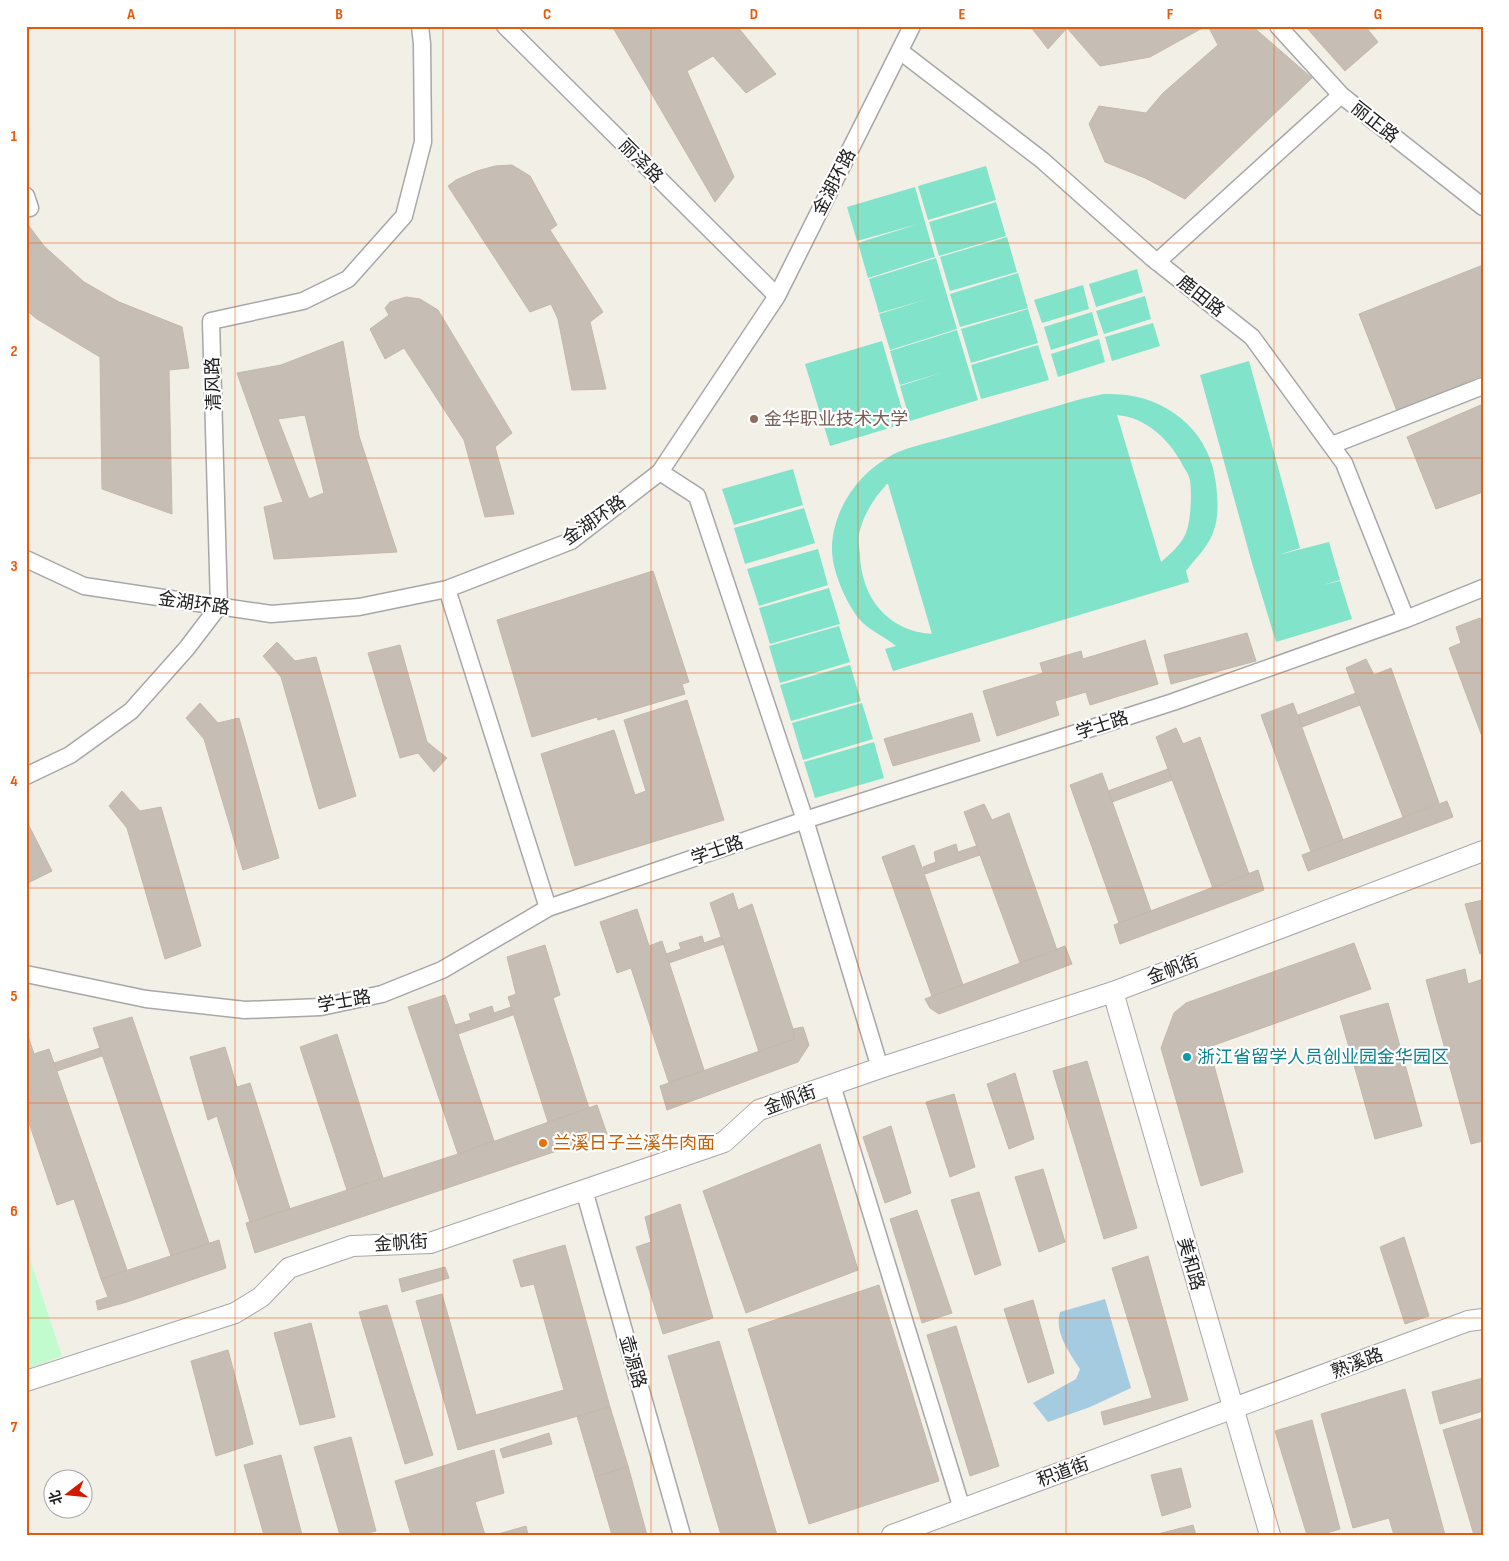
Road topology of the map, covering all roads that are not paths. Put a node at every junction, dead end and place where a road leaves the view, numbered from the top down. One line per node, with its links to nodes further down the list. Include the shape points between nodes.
1 (420, 26): 16 (street, 清风路, via 423,142 404,216 348,279 303,302 211,321)
2 (505, 26): 9 (street, 丽泽路)
3 (912, 26): 5 (street, 金湖环路)
4 (1278, 26): 6 (street, 丽正路)
5 (900, 51): 8 (street, 鹿田路, via 1042,160); 9 (street, 金湖环路)
6 (1341, 95): 7 (street, 丽正路); 8 (street)
7 (1483, 207)
8 (1157, 262): 11 (street, 鹿田路, via 1252,337)
9 (777, 296): 12 (street, 金湖环路)
10 (1483, 386): 11 (street)
11 (1332, 446): 17 (street, 鹿田路, via 1344,463)
12 (660, 472): 15 (street, 金湖环路, via 571,541); 19 (street, via 697,496)
13 (26, 559): 16 (street, 金湖环路, via 84,586)
14 (1483, 588): 17 (street)
15 (447, 589): 16 (street, 金湖环路, via 360,607 271,614); 21 (street)
16 (219, 606): 18 (street, via 131,711 70,756)
17 (1406, 619): 19 (street, 学士路, via 1173,702)
18 (26, 776)
19 (805, 820): 21 (street, 学士路); 24 (street)
20 (1483, 850): 23 (street, 金帆街)
21 (548, 908): 22 (street, 学士路, via 442,970 382,994 321,1007 245,1010 205,1006 146,999)
22 (26, 974)
23 (1113, 992): 24 (street, 金帆街); 29 (street, 美和路)
24 (880, 1068): 25 (street, 金帆街)
25 (832, 1085): 26 (street, 金帆街, via 758,1110 724,1142); 30 (street)
26 (584, 1190): 28 (street, 金帆街, via 430,1243 352,1246 325,1255 289,1268 261,1297 235,1313); 31 (street, 壶源路)
27 (1483, 1319): 29 (street, 熟溪路, via 1468,1321)
28 (26, 1381)
29 (1233, 1409): 30 (street, 积道街); 33 (street, 美和路)
30 (962, 1509): 32 (street, 积道街)
31 (682, 1535)
32 (892, 1535)
33 (1270, 1535)

